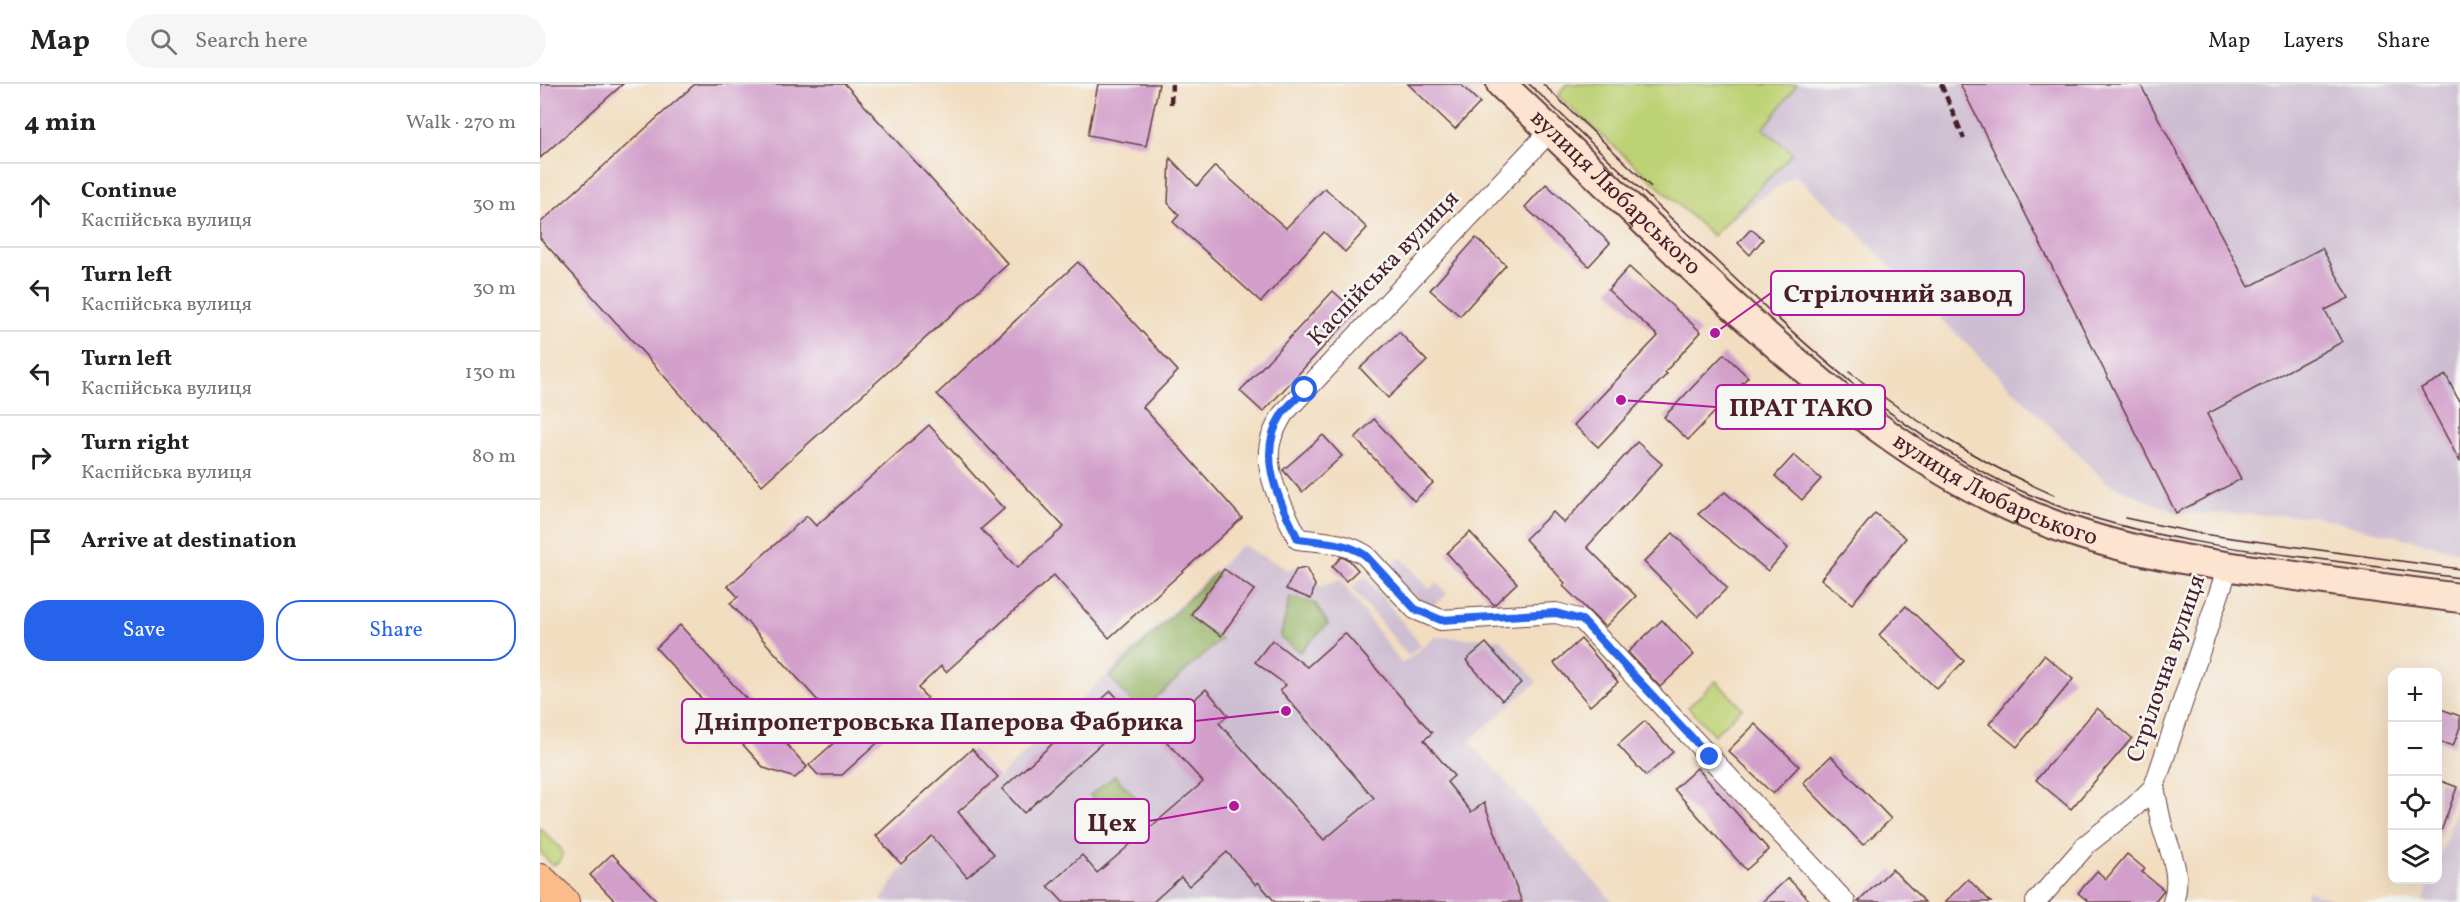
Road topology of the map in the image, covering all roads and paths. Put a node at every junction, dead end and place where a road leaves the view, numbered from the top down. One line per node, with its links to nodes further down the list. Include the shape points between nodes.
1 (1501, 84): 2 (main road, вулиця Любарського)
2 (1550, 131): 3 (main road, вулиця Любарського, via 1781,350 1904,448 1977,490 2050,524 2120,545); 8 (street, Каспійська вулиця, via 1282,414 1271,438 1269,459 1277,495 1298,539 1337,543 1357,550 1415,609 1441,620 1556,613 1582,620)
3 (2228, 567): 4 (main road, вулиця Любарського); 5 (street, Стрілочна вулиця)
4 (2460, 598)
5 (2154, 787): 9 (street, Стрілочна вулиця, via 2087,844); 10 (street, Стрілочна вулиця, via 2175,866)
6 (540, 880): 7 (main road)
7 (563, 902)
8 (1845, 902)
9 (2036, 902)
10 (2173, 902)

